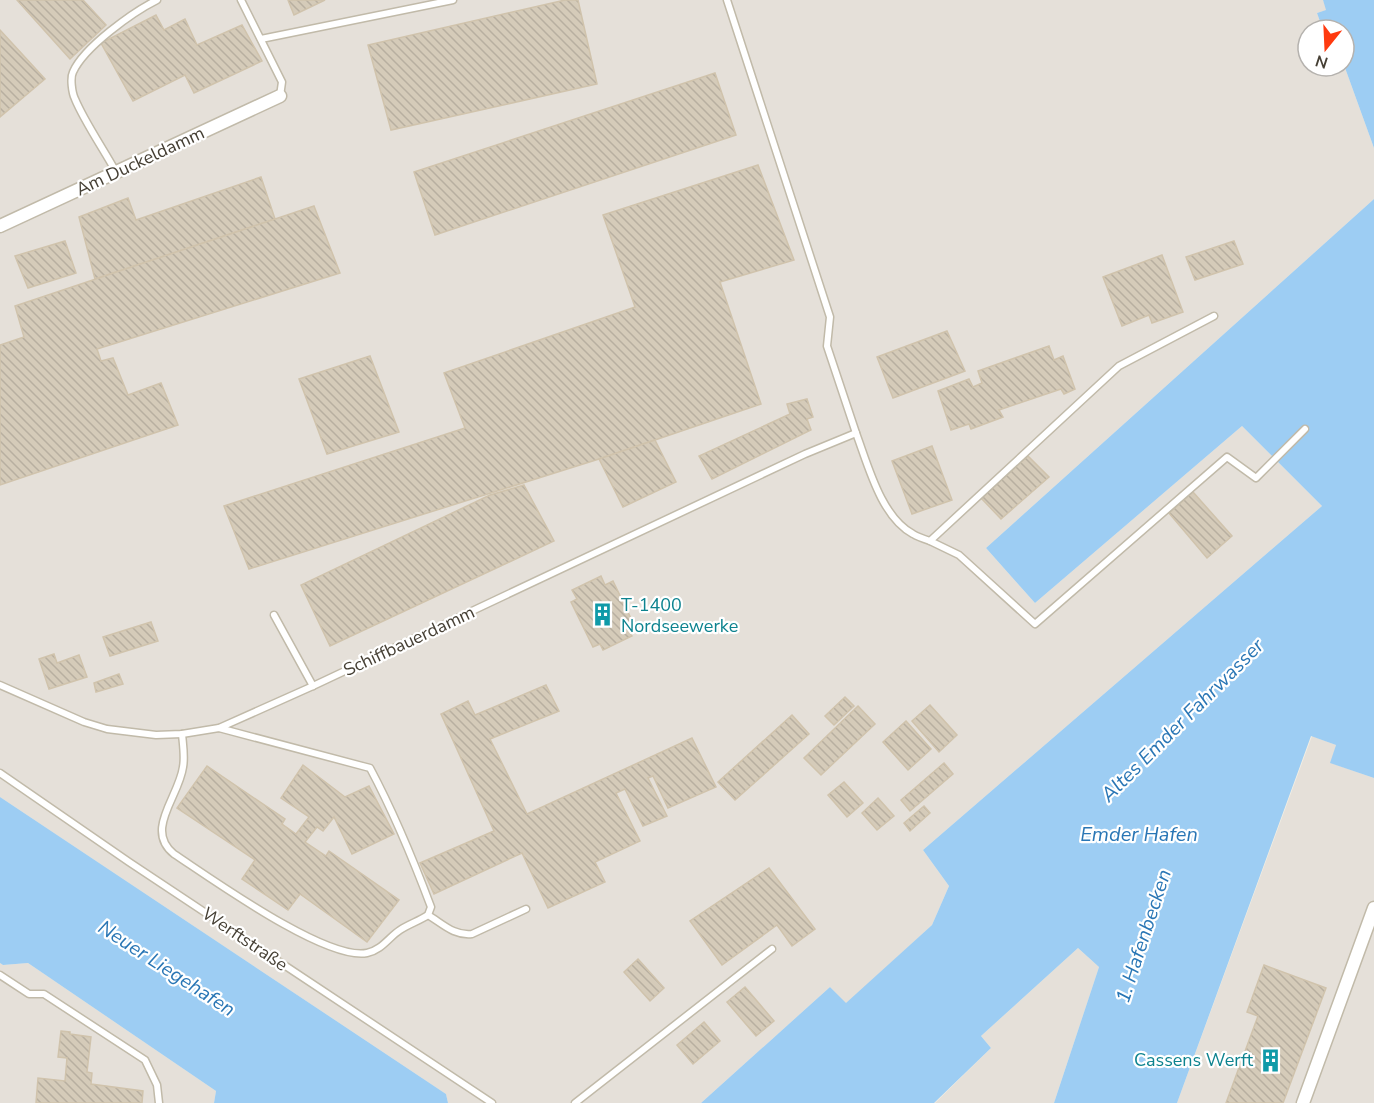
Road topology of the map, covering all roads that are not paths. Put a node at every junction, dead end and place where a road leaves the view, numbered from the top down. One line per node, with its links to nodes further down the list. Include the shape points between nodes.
1 (157, 0): 7 (lane, via 105,34 72,74 74,98)
2 (241, 0): 5 (lane)
3 (453, 0): 5 (lane)
4 (727, 0): 11 (lane, via 830,317 827,346)
5 (261, 39): 6 (lane, via 282,82)
6 (280, 96): 7 (street, Am Duckeldamm)
7 (116, 172): 8 (street, Am Duckeldamm)
8 (0, 226)
9 (1214, 316): 12 (lane, via 1119,366)
10 (1305, 429): 12 (lane, via 1256,478 1227,457 1035,624 959,555)
11 (856, 433): 12 (lane, via 887,508 911,534); 15 (lane, Schiffbauerdamm)
12 (930, 542)
13 (274, 615): 15 (lane)
14 (0, 686): 17 (lane, Schiffbauerdamm, via 107,729)
15 (313, 686): 16 (lane, Schiffbauerdamm)
16 (219, 728): 17 (lane, Schiffbauerdamm); 21 (lane, via 370,768 409,850 431,907)
17 (182, 734): 21 (lane, via 183,768 161,832 166,847 174,854 267,914 341,951 374,951 400,930)
18 (0, 773): 25 (lane, Werftstraße)
19 (1374, 908): 27 (street)
20 (526, 909): 21 (lane, via 463,935)
21 (428, 915)
22 (772, 949): 26 (lane)
23 (0, 975): 24 (lane, via 29,994 44,994 145,1060 157,1085)
24 (159, 1103)
25 (492, 1103)
26 (575, 1103)
27 (1303, 1103)

